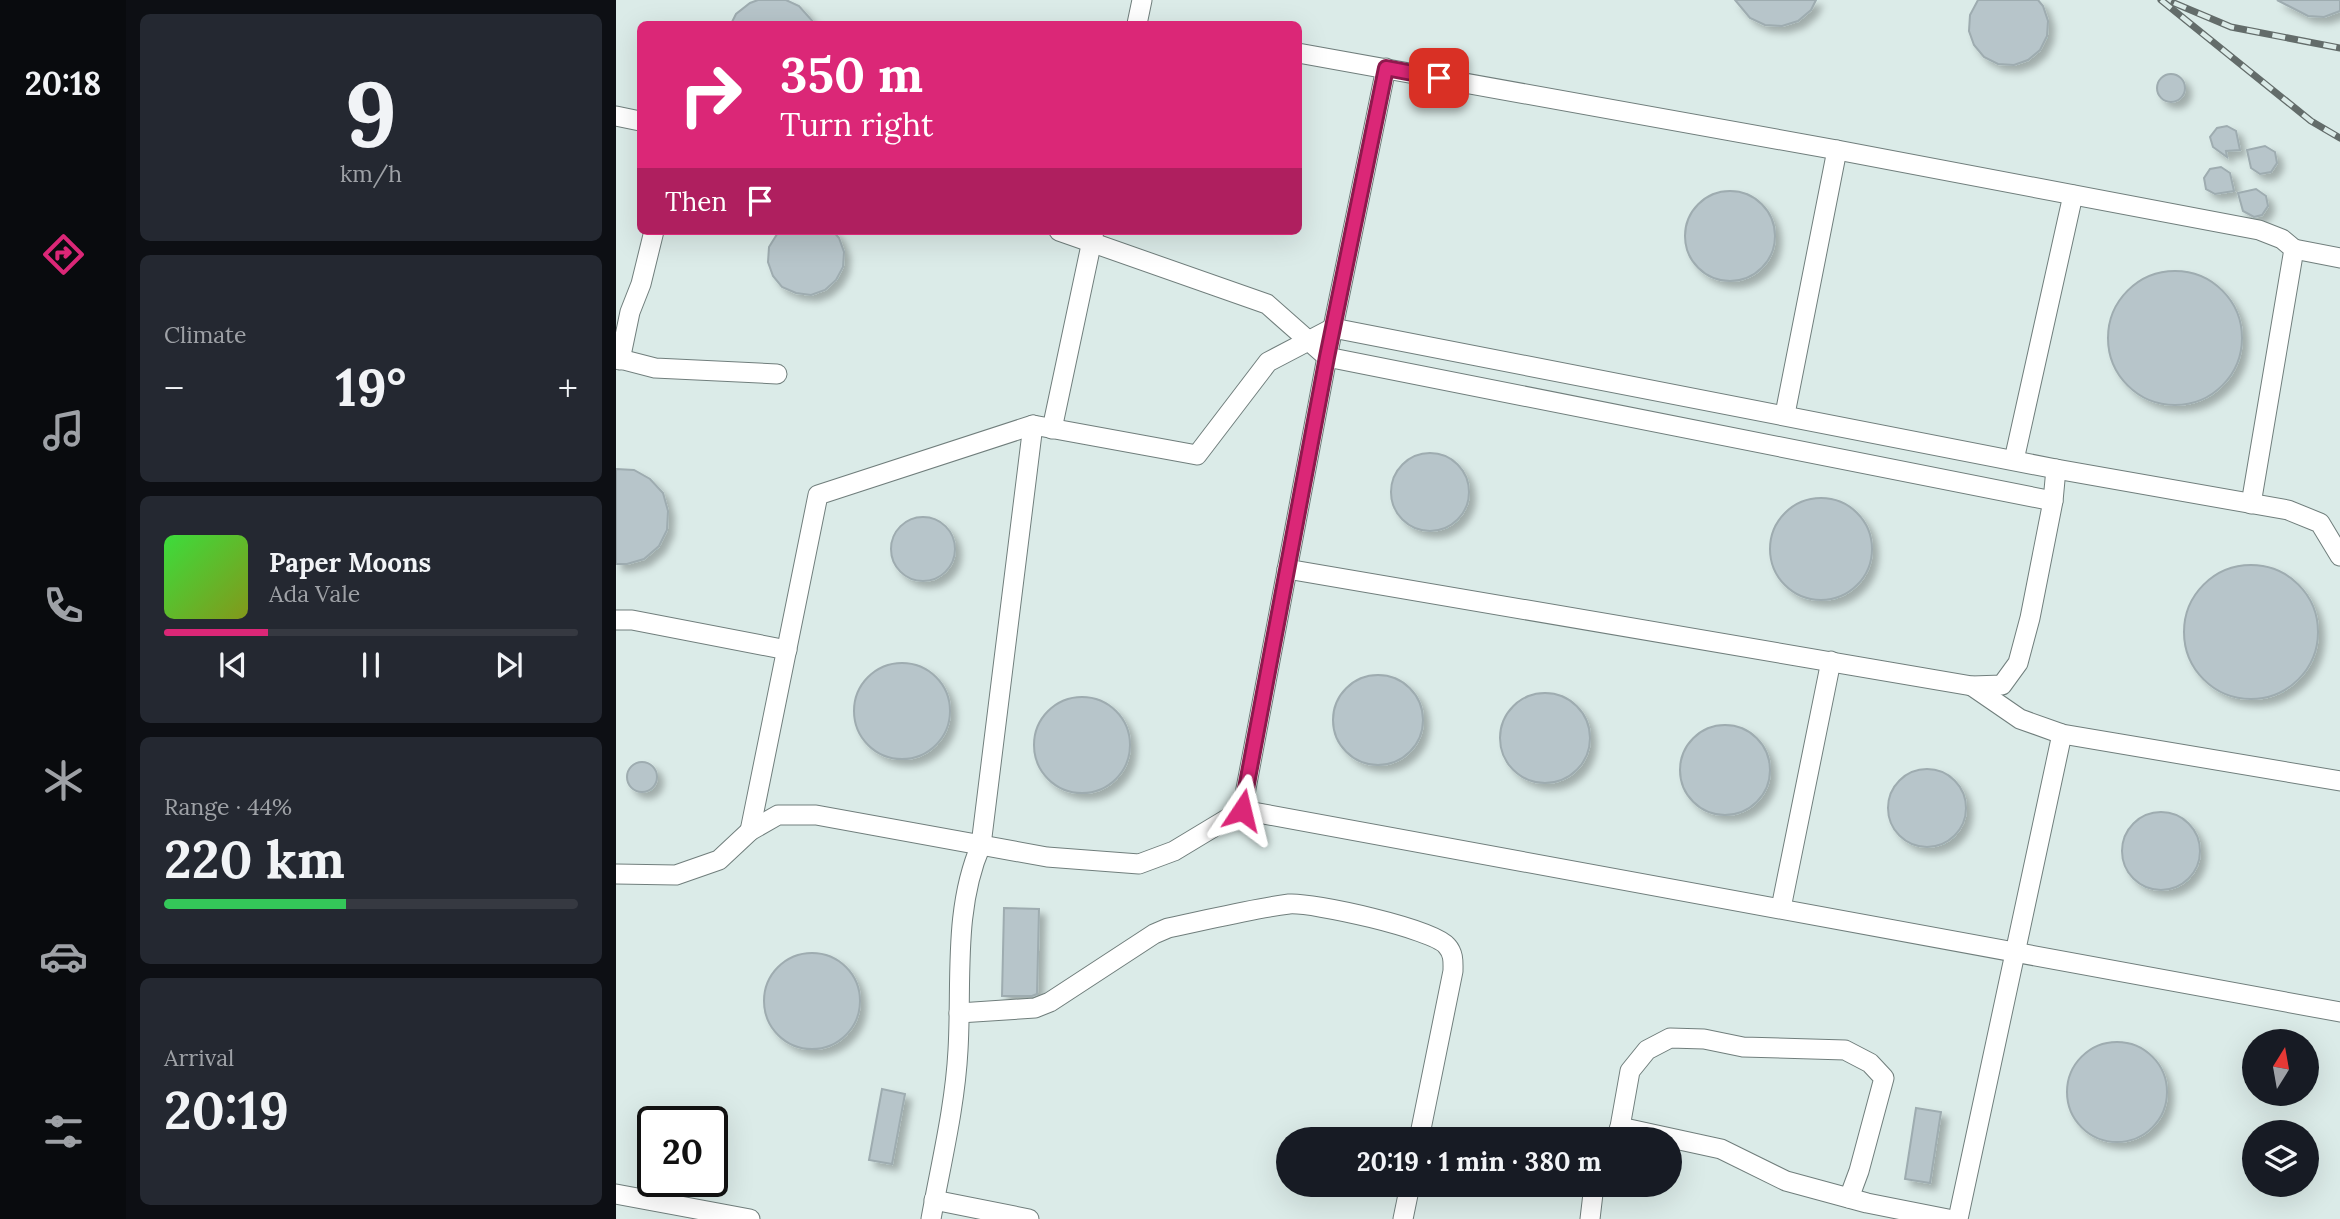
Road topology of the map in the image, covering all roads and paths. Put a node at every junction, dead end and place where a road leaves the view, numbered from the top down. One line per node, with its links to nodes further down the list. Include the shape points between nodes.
1 (1142, 0): 2 (street)
2 (1138, 21)
3 (1302, 54): 4 (street)
4 (1386, 68): 7 (street); 13 (street)
5 (616, 116): 6 (street)
6 (637, 120)
7 (1837, 150): 8 (street); 18 (street)
8 (2073, 195): 11 (street, via 2259,230); 20 (street)
9 (653, 235): 16 (street)
10 (1092, 237): 14 (street, via 1267,304); 19 (street)
11 (2294, 249): 12 (street); 23 (street)
12 (2340, 258)
13 (1333, 328): 14 (street); 15 (street); 18 (street)
14 (1309, 341): 15 (street); 19 (street, via 1268,362 1197,455)
15 (1327, 357): 22 (street); 25 (street)
16 (618, 359): 17 (street, via 655,368)
17 (777, 374)
18 (1785, 414): 20 (street)
19 (1043, 427): 27 (street, via 818,495); 34 (street)
20 (2014, 460): 21 (street)
21 (2056, 469): 22 (street); 23 (street)
22 (2053, 502): 29 (street, via 2018,663 2002,685)
23 (2251, 504): 24 (street, via 2288,510 2320,523)
24 (2340, 555)
25 (1287, 569): 28 (street); 32 (street)
26 (616, 620): 27 (street)
27 (787, 650): 33 (street)
28 (1831, 661): 29 (street); 36 (street)
29 (1972, 687): 30 (street, via 2020,719)
30 (2062, 734): 31 (street); 37 (street)
31 (2340, 780)
32 (1242, 810): 34 (street, via 1174,851 1139,864 1047,857); 36 (street)
33 (750, 831): 34 (street, via 778,814 816,815); 35 (street, via 719,860 676,876)
34 (981, 845): 39 (street, via 964,906)
35 (616, 874)
36 (1781, 908): 37 (street)
37 (2016, 951): 38 (street); 53 (street)
38 (2340, 1012)
39 (959, 1013): 40 (street, via 1042,1005 1154,934 1178,926 1291,904 1401,925 1436,937 1453,955); 47 (street, via 953,1094)
40 (1421, 1127)
41 (1619, 1127): 46 (street, via 1630,1071 1647,1049 1670,1038 1744,1047 1845,1050 1870,1063 1884,1078)
42 (1682, 1143): 46 (street, via 1721,1149 1786,1181)
43 (616, 1195): 48 (street)
44 (1408, 1197): 50 (street)
45 (1593, 1197): 51 (street)
46 (1849, 1198): 52 (street)
47 (933, 1210): 49 (street)
48 (750, 1219)
49 (1029, 1219)
50 (1404, 1219)
51 (1590, 1219)
52 (1948, 1219)
53 (1958, 1219)

